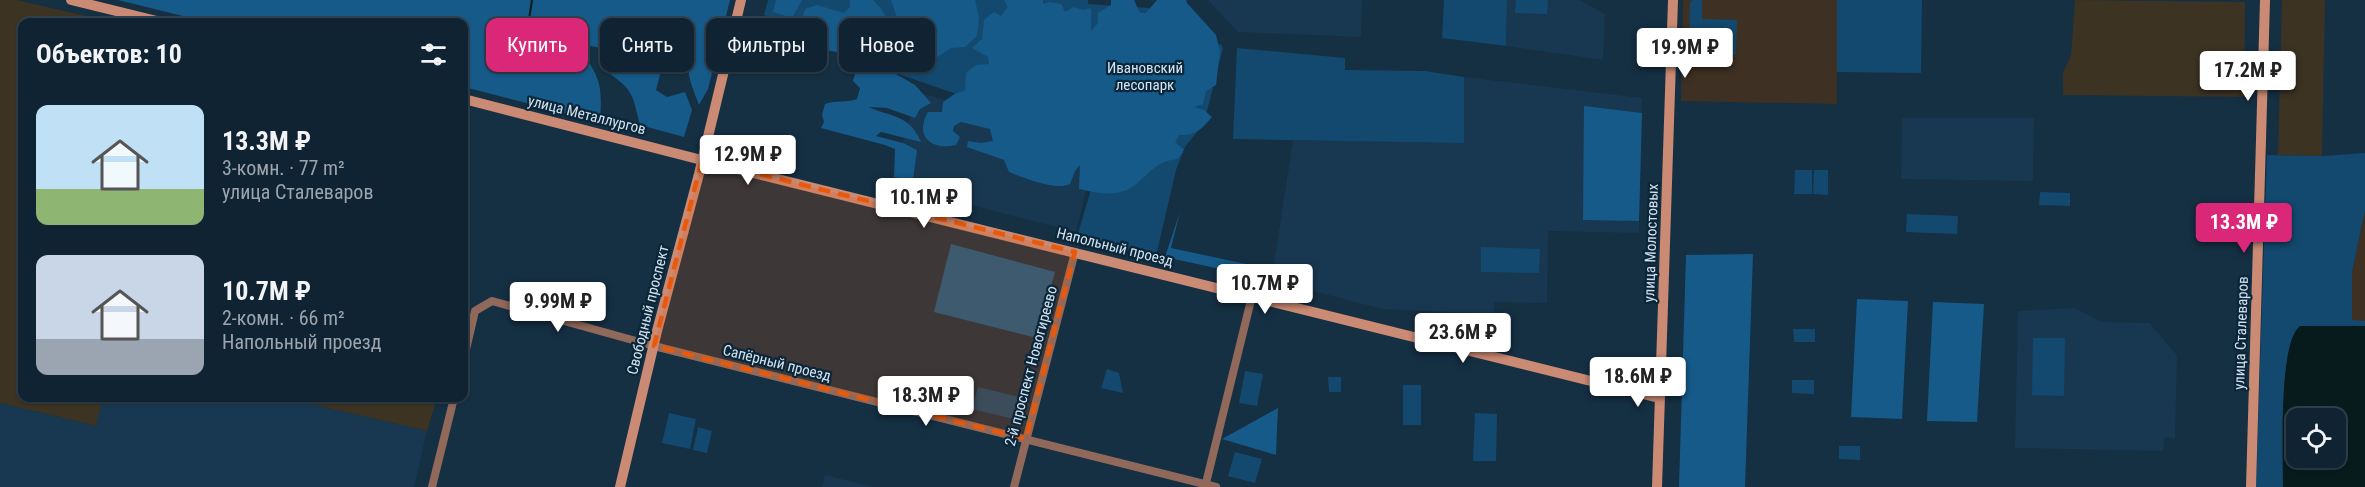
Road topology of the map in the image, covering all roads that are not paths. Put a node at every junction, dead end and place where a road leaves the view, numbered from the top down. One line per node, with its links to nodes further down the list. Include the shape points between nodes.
1 (70, 0): 5 (street)
2 (741, 0): 7 (street, Свободный проспект)
3 (1673, 0): 12 (street, улица Молостовых)
4 (2265, 0): 21 (street, улица Сталеваров)
5 (144, 18)
6 (468, 100): 7 (street, улица Металлургов)
7 (702, 160): 8 (street, Напольный проезд); 11 (street, Свободный проспект)
8 (1075, 252): 9 (street, Напольный проезд); 14 (street, 2-й проспект Новогиреево)
9 (1252, 296): 12 (street, Напольный проезд); 15 (street)
10 (468, 341): 11 (street, Сапёрный проезд, via 475,311 492,301)
11 (654, 346): 14 (street, Сапёрный проезд); 17 (street, Свободный проспект)
12 (1659, 398): 20 (street, улица Молостовых)
13 (453, 402): 16 (street)
14 (1026, 439): 15 (street, Сапёрный проезд); 18 (street, 2-й проспект Новогиреево)
15 (1205, 486): 19 (street, Сапёрный проезд)
16 (432, 487)
17 (620, 487)
18 (1014, 487)
19 (1216, 487)
20 (1657, 487)
21 (2251, 487)

